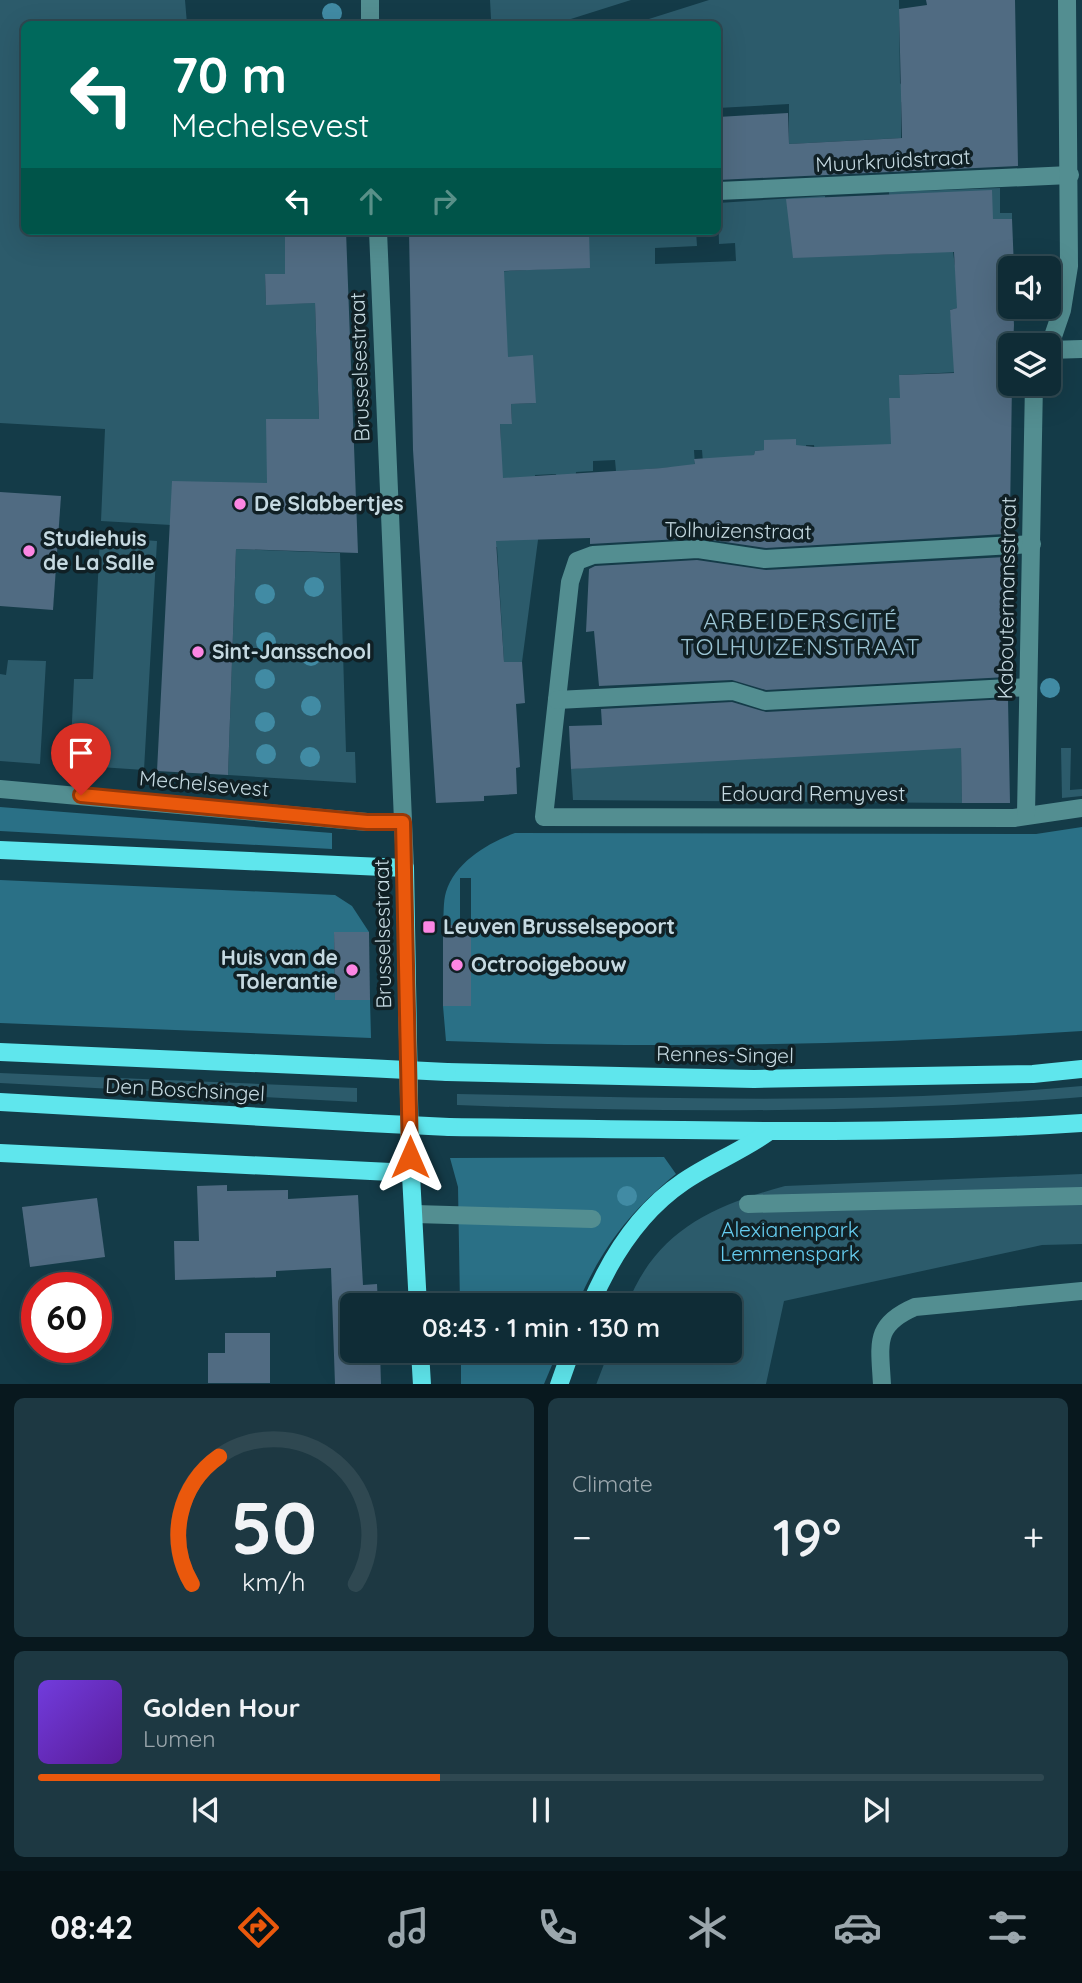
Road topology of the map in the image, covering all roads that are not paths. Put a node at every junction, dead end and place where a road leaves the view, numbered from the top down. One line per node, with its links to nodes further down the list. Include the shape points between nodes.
1 (370, 0): 3 (street)
2 (1067, 0): 4 (street)
3 (370, 21)
4 (1075, 78): 5 (street)
5 (1070, 175): 6 (street, Muurkruidstraat); 8 (street, via 1069,266)
6 (721, 191)
7 (378, 235): 19 (street, Brusselsestraat)
8 (1055, 333)
9 (1082, 349): 10 (street)
10 (1061, 350)
11 (1034, 396): 12 (street, Kaboutermansstraat)
12 (1032, 544): 13 (street, Kaboutermansstraat); 14 (street, Tolhuizenstraat, via 765,559 698,549 593,555 577,561 570,582)
13 (1028, 687): 14 (street, via 765,701 733,691); 17 (street, Kaboutermansstraat)
14 (557, 699): 18 (street, Tolhuizenstraat)
15 (0, 789): 19 (street, Mechelsevest)
16 (1082, 808): 17 (street, Edouard Remyvest)
17 (1026, 814): 18 (street, Edouard Remyvest, via 1014,818)
18 (544, 817)
19 (403, 822): 21 (street, Brusselsestraat)
20 (0, 850): 21 (main road)
21 (405, 869): 29 (main road, Brusselsestraat)
22 (0, 1052): 23 (main road, Den Boschsingel)
23 (367, 1068): 24 (main road, Rennes-Singel, bridge, via 754,1079 1033,1074)
24 (1082, 1069)
25 (0, 1102): 27 (main road, Den Boschsingel, bridge, via 449,1127)
26 (1082, 1123): 27 (main road, via 963,1131)
27 (767, 1133): 36 (main road, via 680,1184 653,1207 612,1258)
28 (0, 1153): 29 (main road)
29 (411, 1174): 32 (main road, Brusselsestraat)
30 (1082, 1196): 31 (street)
31 (748, 1204)
32 (415, 1214): 33 (street); 35 (main road, Brusselsestraat)
33 (592, 1219)
34 (1082, 1290): 41 (street, via 915,1307 893,1317 881,1337)
35 (418, 1293)
36 (596, 1293)
37 (421, 1363): 39 (main road)
38 (567, 1363): 40 (main road)
39 (422, 1384)
40 (559, 1384)
41 (882, 1384)

